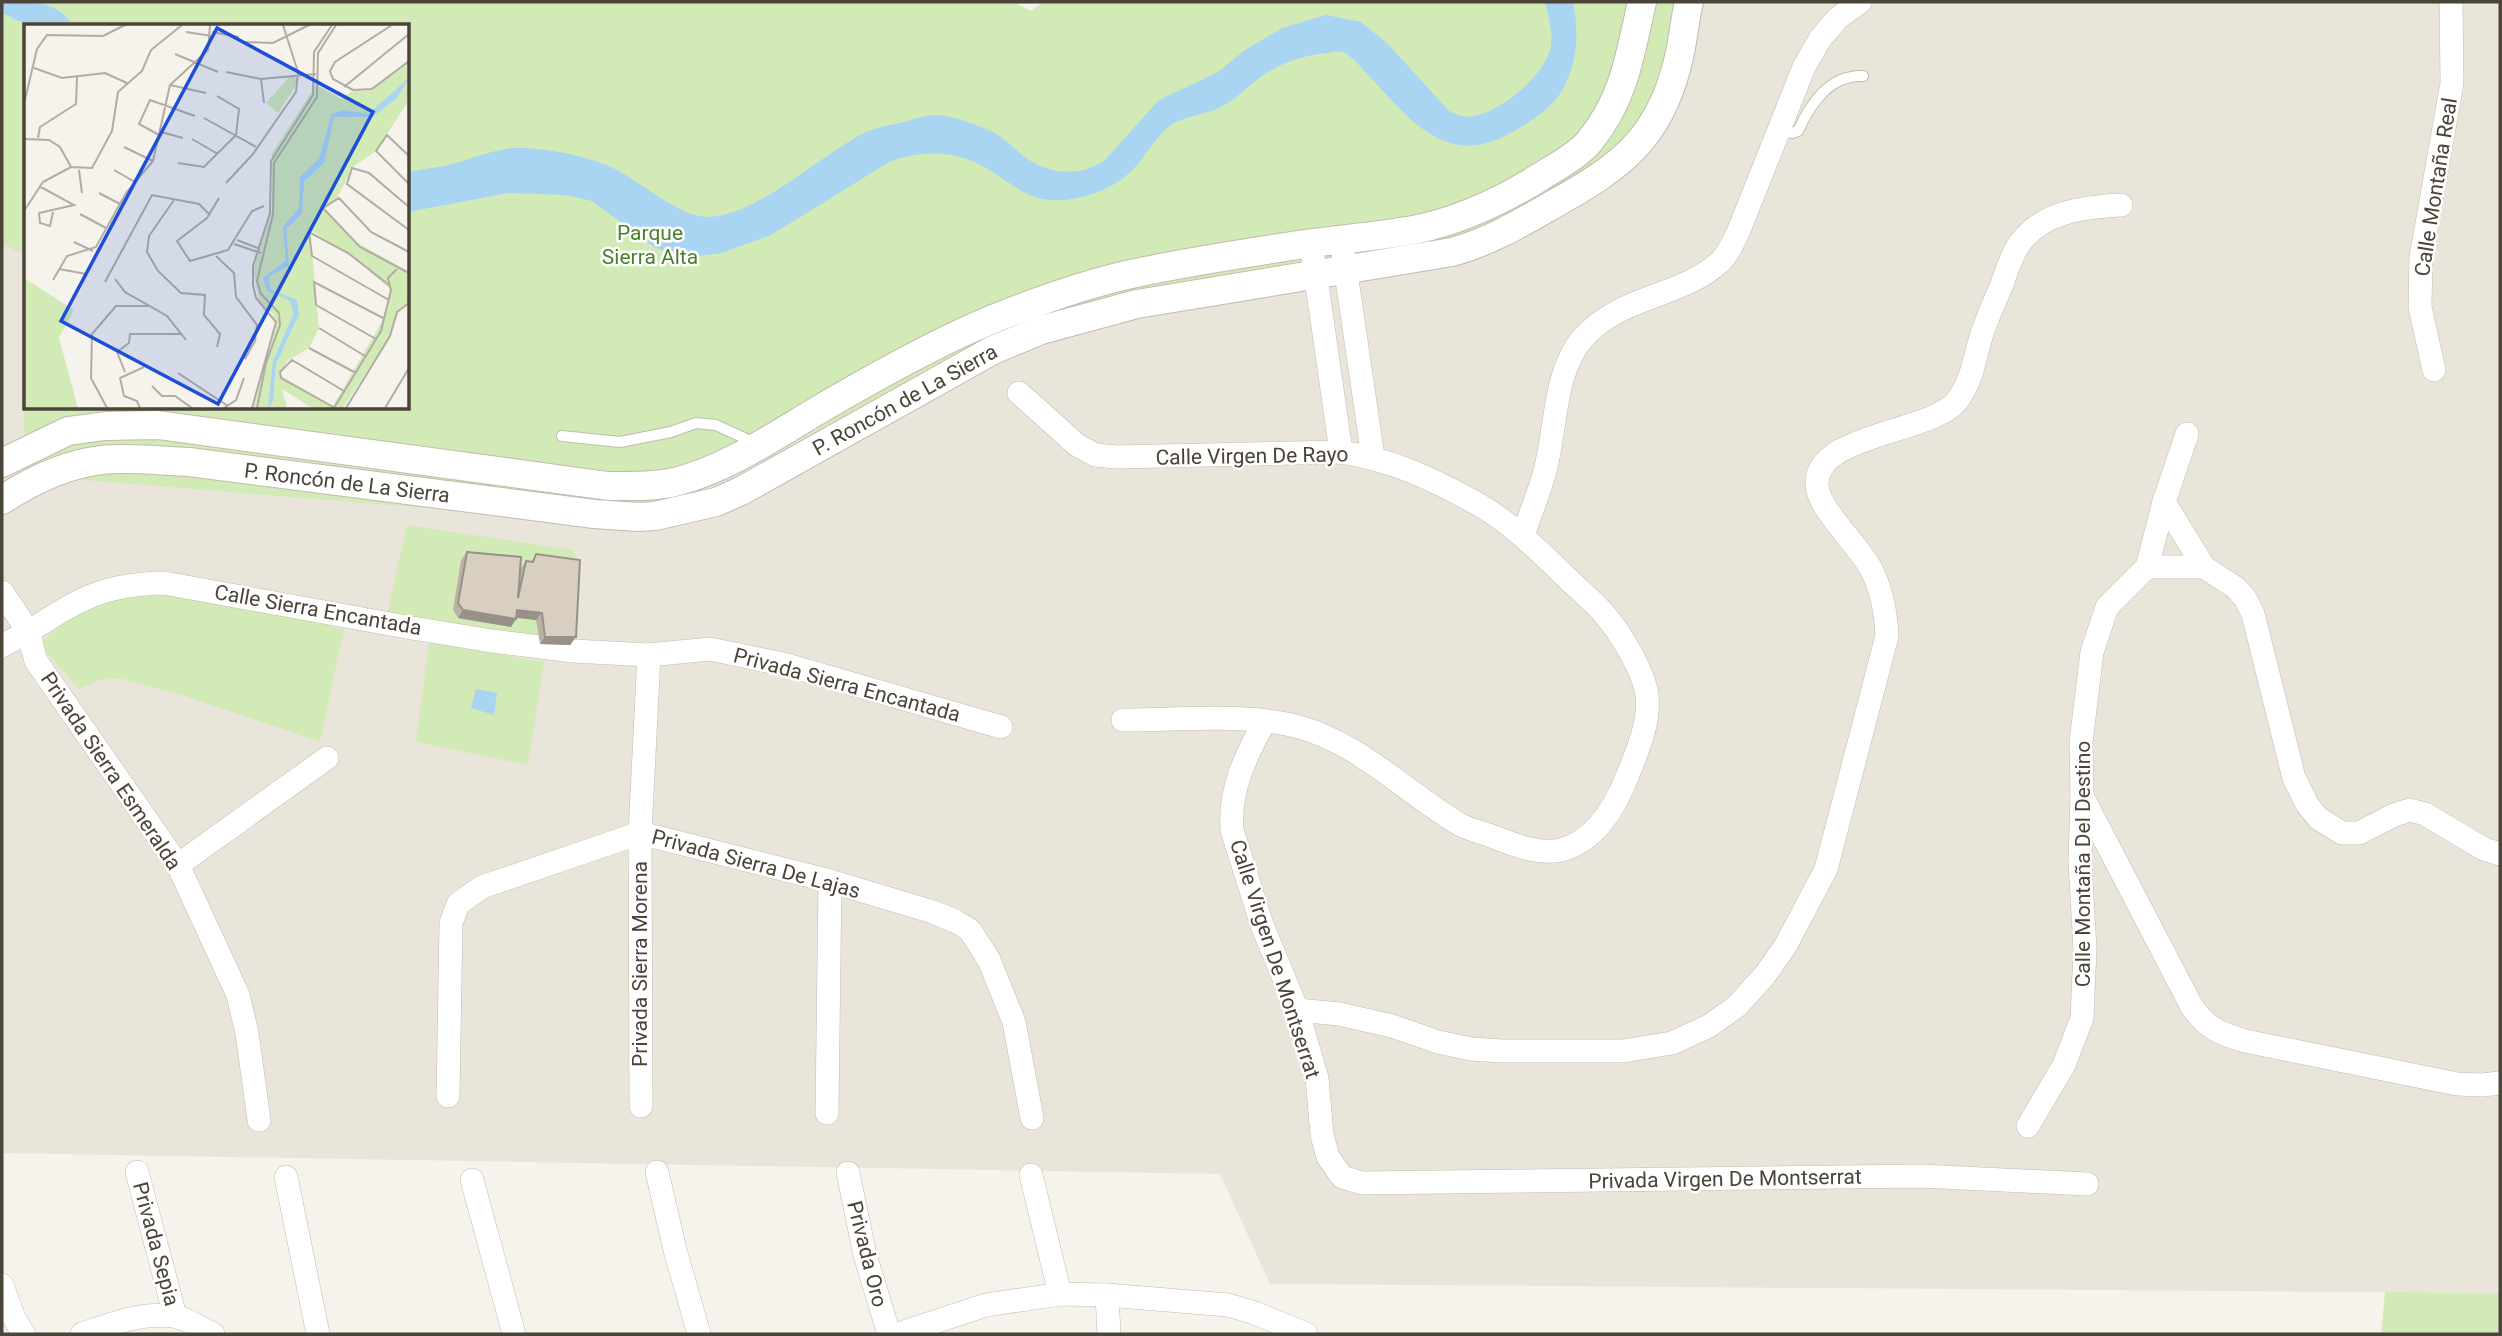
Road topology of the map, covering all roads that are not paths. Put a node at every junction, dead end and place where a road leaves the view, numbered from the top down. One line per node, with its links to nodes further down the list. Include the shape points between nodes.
1 (1642, 2): 8 (street, P. Roncón de La Sierra, via 1625,78 1588,144 1512,193 1465,214 1419,229)
2 (1689, 2): 10 (street, P. Roncón de La Sierra, via 1668,91 1644,139 1626,158 1581,189 1475,246)
3 (1860, 2): 6 (street, via 1820,39)
4 (2451, 2): 12 (street, Calle Montaña Real, via 2452,83 2421,257 2420,307)
5 (1863, 76): 6 (lane, via 1839,79 1821,92 1798,131)
6 (1777, 131): 24 (street, via 1739,230 1721,261 1690,280 1616,310 1572,353 1545,470)
7 (2121, 205): 41 (street, via 2061,214 2028,233 2019,244 1981,336 1966,388 1954,404 1937,415 1849,445 1830,457 1820,473 1817,484 1822,499 1872,570 1886,612 1887,636 1826,869 1786,945 1737,1006 1709,1026 1672,1043 1623,1051 1471,1049 1339,1014)
8 (1341, 240): 9 (street, P. Roncón de La Sierra); 10 (street)
9 (1311, 243): 11 (street); 14 (street, P. Roncón de La Sierra, via 1164,267 1050,299 956,336)
10 (1345, 271): 11 (street, P. Roncón de La Sierra); 20 (street)
11 (1315, 275): 18 (street, P. Roncón de La Sierra, via 1138,304 1041,330 993,350); 19 (street)
12 (2434, 370)
13 (1019, 393): 19 (street, Calle Virgen De Rayo, via 1077,445 1095,455)
14 (803, 419): 17 (street, P. Roncón de La Sierra); 18 (street)
15 (2187, 434): 23 (street)
16 (562, 436): 17 (lane, via 620,443 696,423 716,425)
17 (760, 445): 21 (street, P. Roncón de La Sierra, via 690,477 646,486 608,486 158,425 68,431)
18 (820, 447): 22 (street, P. Roncón de La Sierra, via 716,502 655,516 594,514 189,462 125,459 69,468 28,483)
19 (1341, 452): 20 (street, Calle Virgen De Rayo)
20 (1373, 457): 24 (street, Calle Virgen De Rayo, via 1436,481 1479,504)
21 (2, 463)
22 (2, 500)
23 (2164, 502): 25 (street); 26 (street)
24 (1523, 536): 33 (street, Calle Virgen De Rayo, via 1606,615 1642,674 1647,694 1640,744 1616,804 1600,825 1578,842 1539,850 1460,825 1349,748 1298,726)
25 (2204, 566): 26 (street); 38 (street, via 2236,588 2253,614 2294,778 2318,818 2342,833 2359,833 2410,810)
26 (2147, 567): 36 (street, Calle Montaña Del Destino, via 2107,607 2092,652 2081,742)
27 (2, 592): 28 (street, Privada Sierra Esmeralda)
28 (28, 631): 29 (street, Calle Sierra Encantada); 30 (street, Calle Sierra Encantada, via 79,599 140,583 164,583 492,641); 31 (street, Privada Sierra Esmeralda)
29 (3, 644): 31 (street, Privada Sierra Esmeralda)
30 (649, 654): 34 (street, Privada Sierra Encantada, via 710,649 746,656); 37 (street, Privada Sierra Morena)
31 (36, 661): 39 (street, Privada Sierra Esmeralda)
32 (1123, 720): 33 (street, Calle Virgen De Rayo)
33 (1265, 721): 41 (street, Calle Virgen De Montserrat, via 1246,755 1231,814 1262,925)
34 (1001, 727)
35 (327, 758): 39 (street)
36 (2082, 796): 42 (street, via 2205,1025 2245,1041 2457,1084); 48 (street, Calle Montaña Del Destino, via 2082,1018 2064,1065)
37 (640, 833): 40 (street, Privada Sierra De Lajas); 43 (street, Privada Sierra De Lajas, via 482,887 458,904 452,923); 44 (street, Privada Sierra Morena)
38 (2500, 854)
39 (178, 865): 47 (street, Privada Sierra Esmeralda, via 238,995)
40 (830, 881): 45 (street); 46 (street, Privada Sierra De Lajas, via 933,912 970,930 989,960 1014,1022)
41 (1297, 1010): 55 (street, Calle Virgen De Montserrat, via 1317,1078 1328,1157 1342,1177)
42 (2500, 1083)
43 (448, 1096)
44 (641, 1106)
45 (827, 1113)
46 (1032, 1118)
47 (259, 1120)
48 (2028, 1126)
49 (137, 1172): 60 (street, Privada Sepia)
50 (657, 1172): 67 (street)
51 (848, 1173): 68 (street, Privada Oro)
52 (1031, 1175): 58 (street)
53 (286, 1177): 65 (street)
54 (472, 1180): 66 (street)
55 (1362, 1184): 56 (street, Privada Virgen De Montserrat, via 1922,1176)
56 (2087, 1184)
57 (2, 1285): 62 (street)
58 (1060, 1293): 59 (street); 61 (street, via 986,1306)
59 (1107, 1294): 69 (street); 70 (street, via 1228,1305)
60 (175, 1316): 63 (street, via 120,1321); 64 (street)
61 (907, 1332)
62 (24, 1334)
63 (82, 1334)
64 (213, 1334)
65 (318, 1334)
66 (513, 1334)
67 (699, 1334)
68 (889, 1334)
69 (1109, 1334)
70 (1306, 1334)

